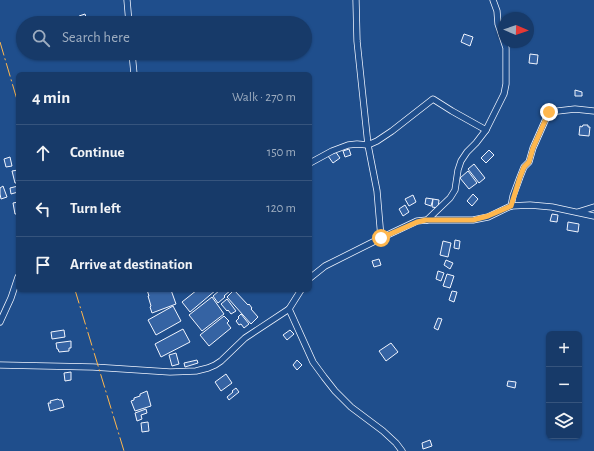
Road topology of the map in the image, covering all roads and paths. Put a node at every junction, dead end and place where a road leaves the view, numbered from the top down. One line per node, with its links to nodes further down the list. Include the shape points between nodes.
1 (127, 0): 4 (street)
2 (356, 0): 9 (street, via 356,41)
3 (493, 0): 8 (street, via 506,48 506,84 504,94)
4 (128, 16)
5 (133, 60): 6 (street)
6 (134, 72)
7 (594, 111): 11 (street, via 575,109 549,112 529,162 524,167)
8 (486, 130): 9 (street, via 434,99 392,131); 15 (street, via 461,161 455,190 450,198)
9 (368, 145): 10 (street, via 348,146); 16 (street, via 377,191)
10 (312, 162)
11 (511, 206): 13 (street, via 530,205); 15 (street, via 473,220)
12 (594, 207): 13 (street)
13 (578, 212): 14 (street)
14 (594, 216)
15 (426, 220): 16 (street)
16 (381, 238): 17 (street, via 325,266)
17 (312, 276)
18 (16, 283): 21 (street)
19 (300, 292): 20 (street)
20 (289, 309): 22 (street, via 245,338 215,366 208,368 170,372); 23 (street, via 313,362 335,391 351,407 383,431)
21 (0, 322)
22 (0, 365)
23 (402, 451)

